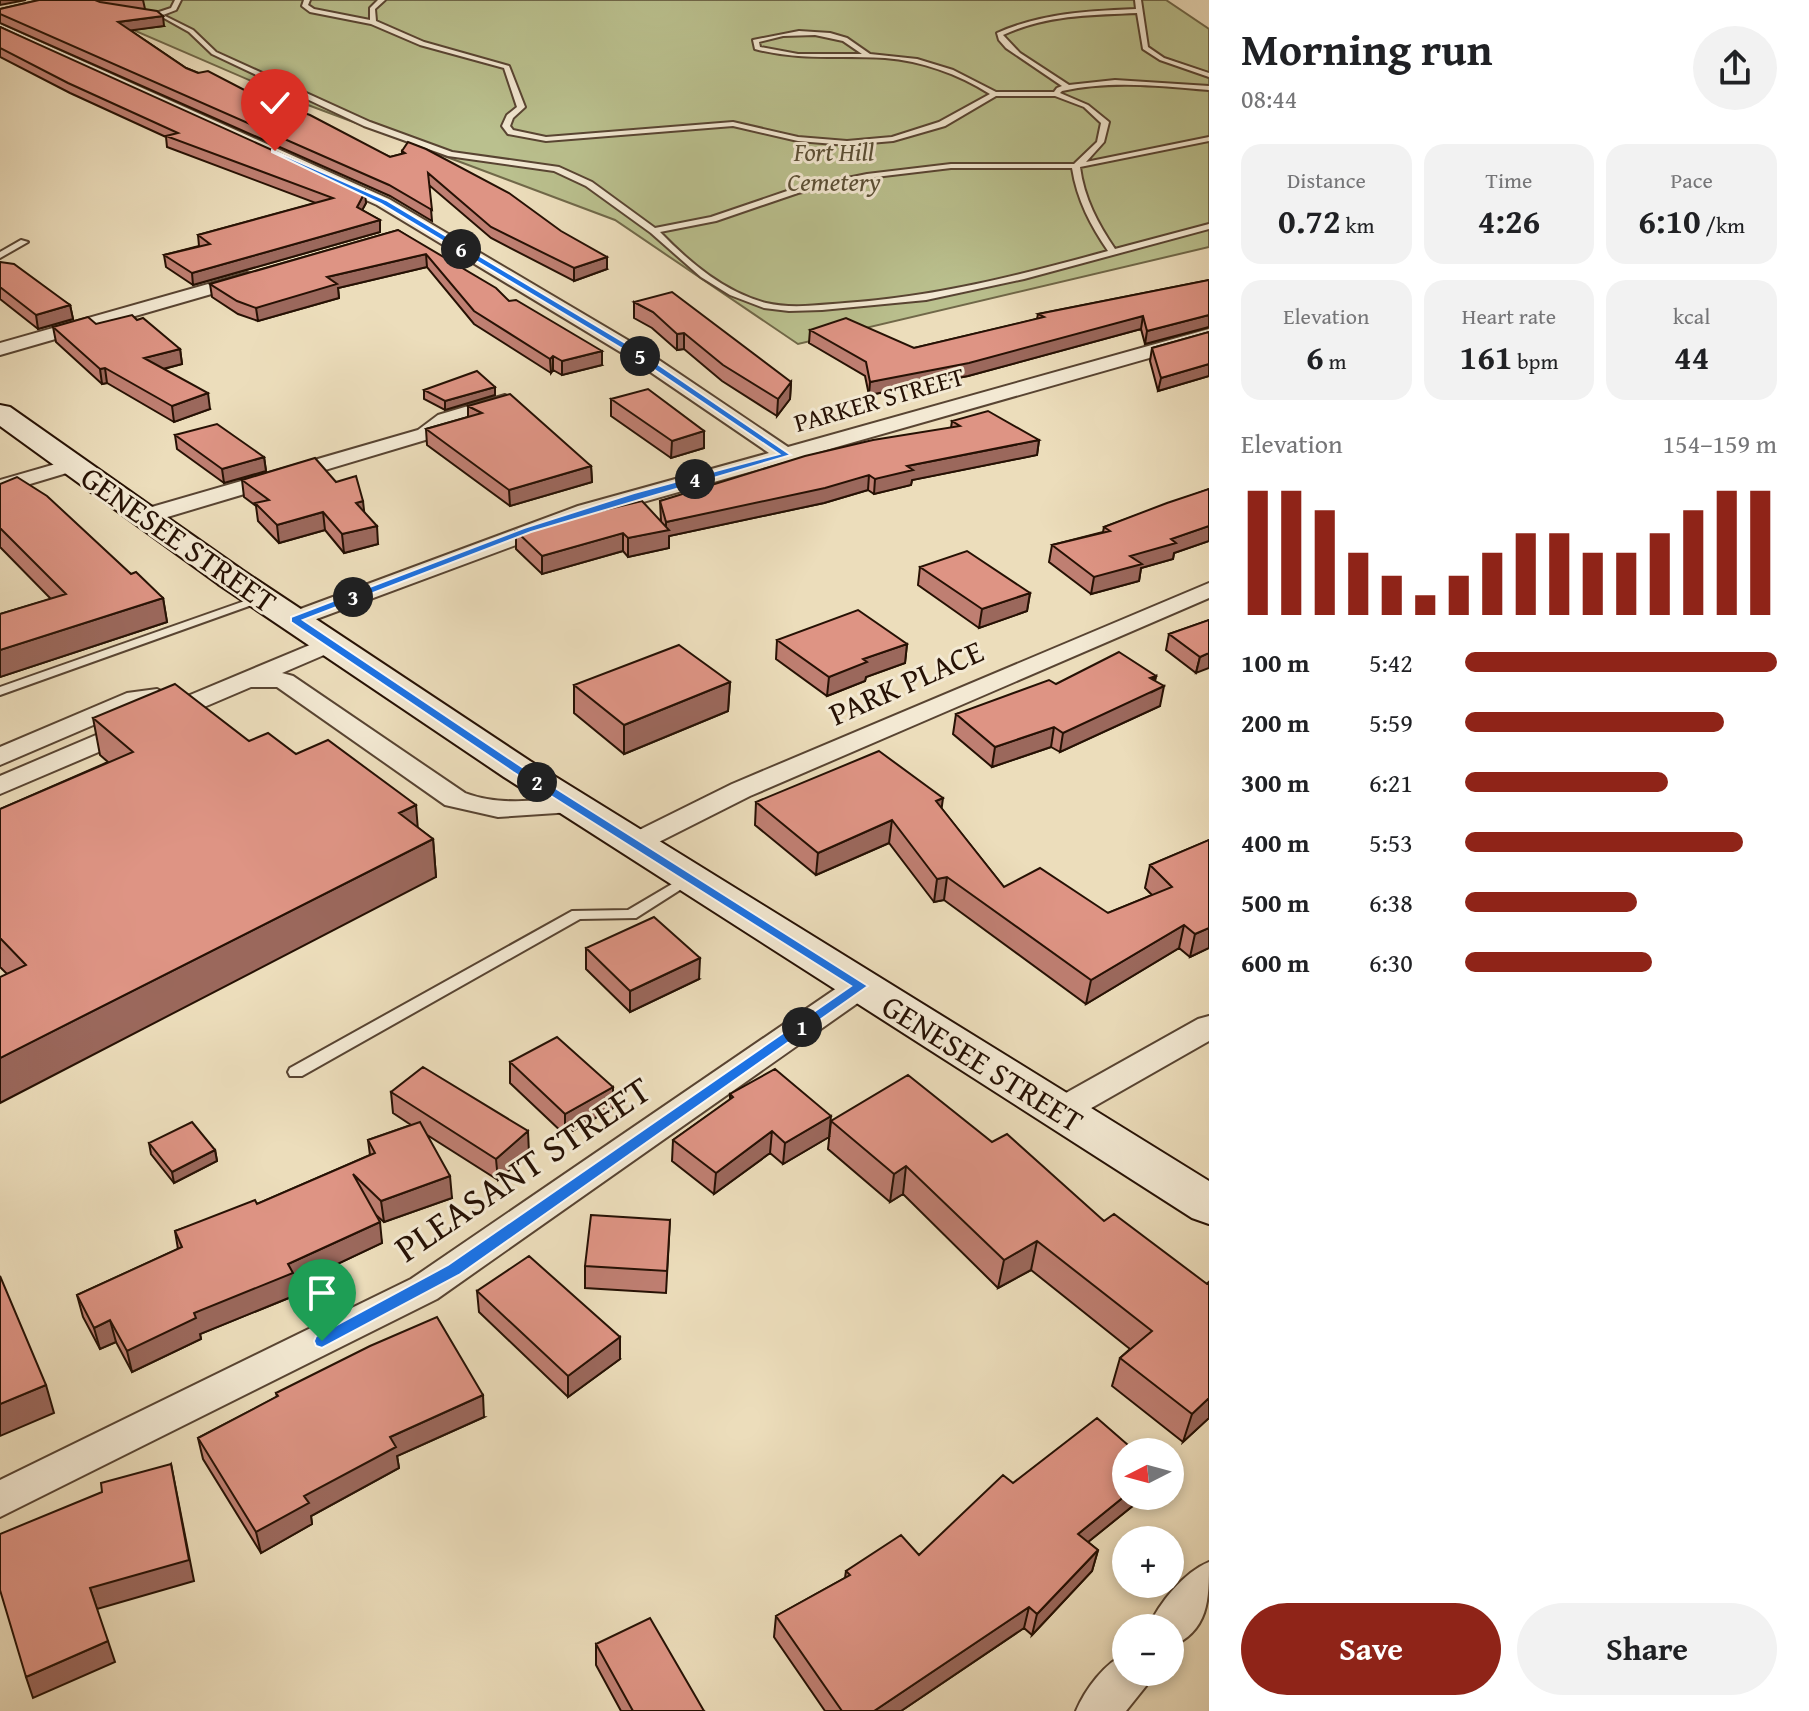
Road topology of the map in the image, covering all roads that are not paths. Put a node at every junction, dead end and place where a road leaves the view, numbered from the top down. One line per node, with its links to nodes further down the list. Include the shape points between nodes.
1 (178, 0): 7 (lane, via 174,9)
2 (307, 0): 8 (lane, via 305,6 312,11)
3 (382, 0): 8 (lane, via 372,9)
4 (1138, 0): 5 (lane)
5 (1141, 11): 11 (lane, via 1145,48); 14 (lane, via 1056,15 999,34 1006,48)
6 (133, 12): 7 (lane)
7 (156, 15): 22 (lane, via 191,31 214,53 367,124 451,154 556,169 589,184)
8 (373, 22): 16 (lane, via 432,48 507,67 521,107 506,126 511,132 546,139 733,124 798,139 878,140 942,124)
9 (0, 28): 21 (street, via 362,191)
10 (868, 56): 10 (lane, via 780,55 757,48 755,41 816,33 839,38); 16 (lane, via 958,73)
11 (1200, 72): 12 (lane); 13 (lane, via 1202,82)
12 (1209, 75)
13 (1193, 86): 14 (lane, via 1117,82); 15 (lane)
14 (1067, 87): 17 (lane)
15 (1209, 88)
16 (995, 94): 17 (lane)
17 (1056, 94): 19 (lane, via 1086,106 1105,122 1105,136 1096,150)
18 (1209, 139): 19 (lane)
19 (1076, 166): 22 (lane, via 951,166 867,176); 25 (lane, via 1078,191)
20 (1209, 226): 25 (lane)
21 (425, 227): 23 (street); 32 (street, via 634,352)
22 (654, 231): 25 (lane, via 732,292 765,305 800,308 935,296)
23 (394, 236)
24 (24, 242): 26 (lane)
25 (1113, 252)
26 (0, 255)
27 (266, 273): 29 (street)
28 (1209, 335): 32 (street, PARKER STREET)
29 (0, 349)
30 (507, 401): 35 (street, via 445,419 425,434)
31 (0, 413): 33 (main road, GENESEE STREET)
32 (786, 455): 38 (street, PARKER STREET, via 527,530)
33 (73, 465): 34 (street); 35 (main road, GENESEE STREET)
34 (0, 487)
35 (146, 516): 37 (main road, GENESEE STREET)
36 (1209, 590): 46 (street, PARK PLACE, via 756,784)
37 (262, 598): 38 (main road, GENESEE STREET); 41 (lane)
38 (295, 619): 39 (main road, GENESEE STREET)
39 (329, 644): 40 (street); 45 (main road, GENESEE STREET)
40 (242, 680): 42 (street); 45 (street, via 284,681 471,806 518,810)
41 (0, 691)
42 (174, 709): 43 (street, via 157,697 136,698); 44 (street)
43 (0, 757)
44 (0, 786)
45 (572, 804): 46 (main road, GENESEE STREET)
46 (633, 844): 47 (main road, GENESEE STREET)
47 (689, 878): 48 (main road, GENESEE STREET); 50 (lane, via 631,915 577,914)
48 (861, 986): 51 (main road, GENESEE STREET); 53 (street, PLEASANT STREET, via 424,1289)
49 (1209, 1027): 51 (street)
50 (296, 1072)
51 (1060, 1111): 52 (main road, GENESEE STREET)
52 (1209, 1205)
53 (0, 1499)
54 (1209, 1581): 55 (street)
55 (1181, 1614)
56 (1119, 1686): 57 (street)
57 (1098, 1711)

